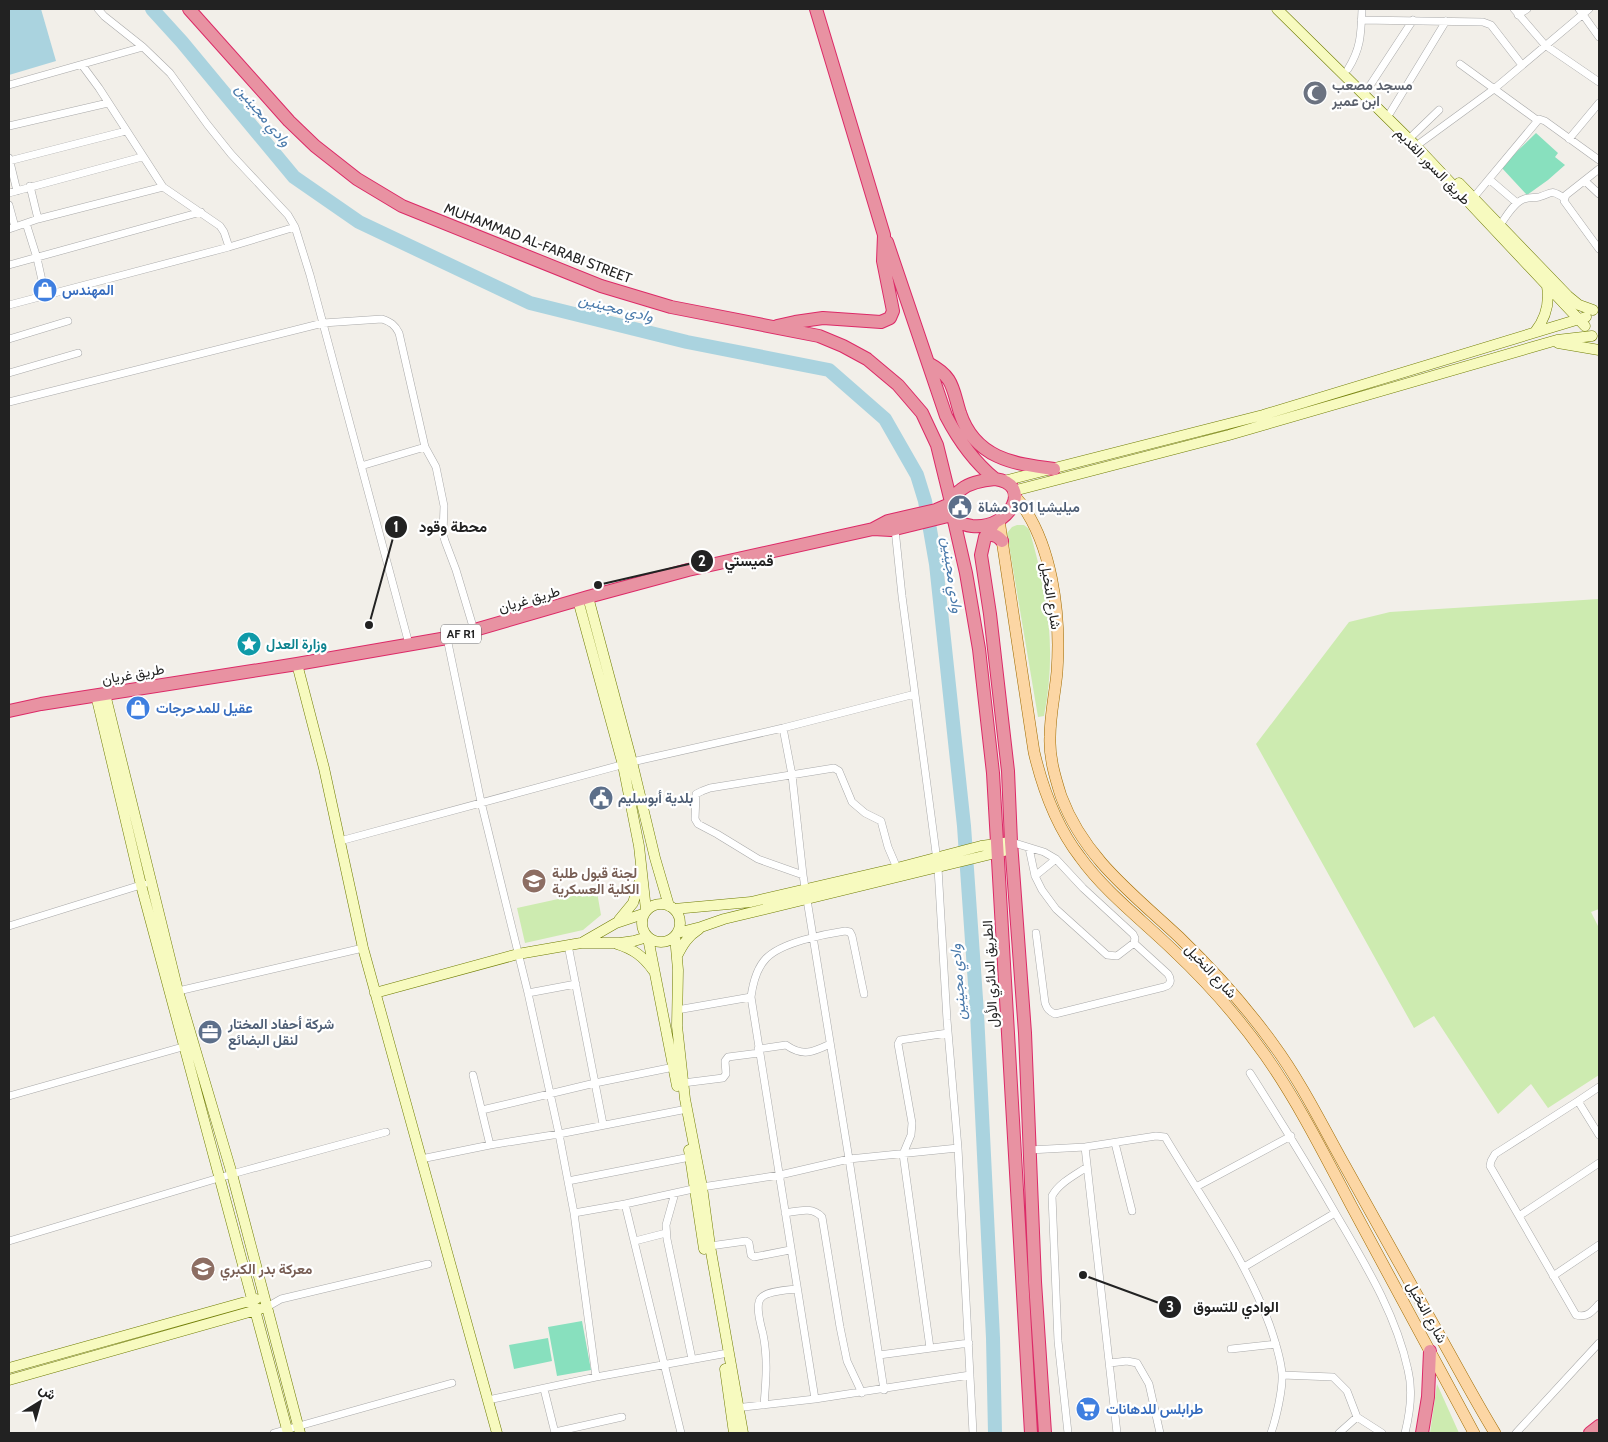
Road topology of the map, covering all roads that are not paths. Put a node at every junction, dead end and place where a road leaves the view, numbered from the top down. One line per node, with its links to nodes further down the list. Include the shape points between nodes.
1 (98, 9): 15 (street)
2 (189, 9): 66 (highway, MUHAMMAD AL-FARABI STREET, via 302,134 342,169 386,198 609,289 671,307)
3 (816, 9): 55 (highway)
4 (1277, 9): 33 (street, طريق السور القديم)
5 (1286, 9): 19 (street, طريق السور القديم)
6 (1362, 9): 10 (street)
7 (1527, 9): 9 (street)
8 (1584, 11): 13 (street); 14 (street)
9 (1516, 12): 14 (street)
10 (1361, 20): 11 (street); 19 (street, via 1360,42)
11 (1413, 20): 12 (street); 23 (street)
12 (1446, 21): 18 (street, via 1477,21 1491,25); 27 (street)
13 (1599, 37)
14 (1545, 46): 18 (street); 20 (street)
15 (143, 47): 17 (street); 54 (street, via 170,73 213,132)
16 (1460, 64): 22 (street)
17 (82, 65): 21 (street); 24 (street)
18 (1522, 65): 22 (street)
19 (1348, 69): 23 (street, طريق السور القديم)
20 (1599, 82)
21 (9, 85)
22 (1494, 88): 28 (street); 33 (street)
23 (1368, 90): 27 (street, طريق السور القديم)
24 (108, 103): 29 (street); 30 (street)
25 (1599, 103): 32 (street)
26 (1439, 110): 31 (street)
27 (1390, 113): 31 (street, طريق السور القديم)
28 (1537, 120): 32 (street, via 1542,119); 38 (street)
29 (9, 126)
30 (126, 131): 34 (street); 35 (street)
31 (1412, 136): 33 (street, طريق السور القديم)
32 (1568, 139): 36 (street)
33 (1418, 145): 45 (street, طريق السور القديم); 60 (street, طريق السور القديم)
34 (142, 157): 40 (street); 41 (street)
35 (9, 159): 42 (street)
36 (1599, 160)
37 (1599, 169): 39 (street)
38 (1489, 179): 45 (street); 47 (street)
39 (1585, 181): 44 (street); 46 (street)
40 (30, 186): 42 (street); 50 (street)
41 (162, 187): 49 (street); 50 (street)
42 (17, 191): 43 (street)
43 (9, 193)
44 (1599, 194)
45 (1474, 197): 52 (street, طريق السور القديم)
46 (1564, 198): 47 (street, via 1548,192 1538,198 1522,199); 57 (street)
47 (1517, 204): 52 (street)
48 (9, 205): 53 (street)
49 (201, 212): 56 (street, via 220,226); 58 (street)
50 (38, 220): 51 (street)
51 (26, 223): 53 (street); 58 (street)
52 (1500, 225): 63 (street, طريق السور القديم)
53 (12, 228)
54 (296, 228): 56 (street); 65 (street)
55 (884, 235): 66 (highway, via 883,261 892,308 892,315 887,320 823,318); 73 (highway)
56 (229, 247): 61 (street)
57 (1599, 250)
58 (38, 258): 59 (street); 61 (street)
59 (9, 265)
60 (1547, 286): 63 (street, طريق السور القديم); 67 (street, via 1547,311)
61 (45, 294): 62 (street)
62 (9, 304)
63 (1588, 316): 67 (street); 68 (street)
64 (68, 320): 69 (street)
65 (323, 323): 76 (street); 77 (street, via 382,319 395,326); 78 (street)
66 (775, 327): 82 (highway, MUHAMMAD AL-FARABI STREET, via 819,336 843,346 878,367 898,385 918,408 932,433 940,457)
67 (1535, 332): 79 (street, via 1263,415)
68 (1596, 337): 70 (street)
69 (9, 339)
70 (1550, 342): 71 (street); 81 (street)
71 (1599, 350)
72 (78, 353): 74 (street)
73 (928, 363): 79 (highway, via 949,379 970,433 990,453 1026,466); 80 (highway, via 956,436 976,462)
74 (9, 373)
75 (9, 392): 76 (street)
76 (10, 402)
77 (425, 447): 78 (street); 90 (street, via 436,467 444,506 443,534)
78 (361, 466): 92 (street)
79 (1054, 469): 80 (street)
80 (999, 480): 81 (highway); 82 (highway, via 967,485 957,492)
81 (1014, 493): 84 (highway, via 1012,508); 247 (main road, شارع النخيل, via 1037,530 1053,589 1058,654 1050,751 1056,778 1073,821 1106,869 1205,963 1274,1046 1313,1106)
82 (947, 511): 83 (highway, طريق غريان); 84 (highway, via 959,522 971,526); 105 (highway, الطريق الدائري الأول, via 966,573 979,650)
83 (913, 520): 85 (highway, طريق غريان); 86 (highway, طريق غريان, via 888,521)
84 (997, 521): 87 (highway); 88 (main road)
85 (895, 528): 86 (highway, طريق غريان); 94 (street)
86 (873, 529): 89 (highway, طريق غريان / AF R1, via 688,570)
87 (984, 537): 88 (highway, via 992,535); 104 (highway, via 981,562)
88 (1002, 541): 203 (main road, via 1034,752 1062,830 1089,869 1207,984 1266,1056 1302,1114)
89 (583, 598): 90 (highway, طريق غريان / AF R1); 100 (street)
90 (474, 630): 91 (highway, طريق غريان / AF R1)
91 (447, 638): 92 (highway, طريق غريان / AF R1); 102 (street)
92 (409, 644): 93 (highway, طريق غريان / AF R1)
93 (297, 664): 95 (highway, طريق غريان / AF R1); 103 (street)
94 (915, 694): 99 (street); 107 (street)
95 (101, 695): 96 (highway, طريق غريان / AF R1); 112 (street)
96 (41, 704): 97 (highway, طريق غريان); 98 (highway, طريق غريان)
97 (9, 705)
98 (9, 712)
99 (783, 728): 100 (street); 101 (street)
100 (628, 764): 102 (street); 109 (street); 114 (street, via 654,858)
101 (792, 775): 108 (street, via 834,768 839,771 852,802 881,821); 110 (street); 110 (street, via 702,790 696,794 695,819 698,824 758,859)
102 (481, 802): 103 (street); 128 (street)
103 (340, 841): 127 (street)
104 (1019, 846): 105 (street); 106 (street, via 1044,852); 111 (street); 162 (highway)
105 (998, 848): 107 (street); 236 (highway, الطريق الدائري الأول)
106 (1056, 860): 111 (street); 125 (street, via 1133,934)
107 (941, 862): 108 (street); 113 (street); 138 (street)
108 (897, 868): 113 (street)
109 (642, 872): 115 (street); 116 (street, via 633,903)
110 (803, 875): 113 (street)
111 (1035, 876): 125 (street, via 1056,909 1107,955 1117,956)
112 (146, 883): 117 (street); 132 (street)
113 (806, 894): 114 (street, via 751,902); 118 (street); 122 (street)
114 (672, 907): 115 (street, via 657,904); 120 (street, via 680,920)
115 (645, 912): 116 (street); 121 (street, via 642,926)
116 (616, 923): 123 (street)
117 (9, 926)
118 (701, 927): 120 (street); 129 (street, via 684,942)
119 (1036, 933): 125 (street, via 1046,1008 1055,1014 1168,986 1171,978 1168,974)
120 (676, 934): 121 (street, via 665,942); 129 (street)
121 (648, 937): 124 (street); 130 (street)
122 (813, 938): 135 (street, via 845,930 850,932); 136 (street, via 772,952 753,980); 139 (street)
123 (581, 943): 124 (street); 126 (street)
124 (611, 943): 130 (street, via 634,951)
125 (1134, 943)
126 (568, 946): 128 (street); 131 (street)
127 (363, 948): 132 (street); 133 (street)
128 (518, 954): 133 (street); 134 (street)
129 (676, 957): 137 (street)
130 (655, 973): 142 (street)
131 (576, 984): 134 (street); 145 (street)
132 (173, 992): 140 (street)
133 (375, 993): 165 (street)
134 (528, 994): 148 (street)
135 (864, 994)
136 (751, 997): 137 (street); 141 (street)
137 (677, 1010): 146 (street)
138 (948, 1033): 161 (street); 163 (street, via 898,1042 912,1123)
139 (830, 1044): 141 (street, via 812,1052 795,1051 786,1045); 166 (street)
140 (188, 1046): 149 (street); 169 (street); 171 (street)
141 (758, 1051): 146 (street, via 728,1057 725,1061 726,1074 722,1078); 170 (street)
142 (674, 1067): 145 (street); 151 (street)
143 (1250, 1073): 157 (street)
144 (473, 1075): 152 (street)
145 (595, 1083): 148 (street); 153 (street)
146 (683, 1083): 151 (street)
147 (1599, 1087): 150 (street)
148 (550, 1093): 152 (street); 155 (street)
149 (9, 1096)
150 (1578, 1101): 156 (street); 181 (street, via 1493,1156 1490,1166)
151 (684, 1109): 153 (street); 164 (street); 174 (street)
152 (482, 1110): 159 (street)
153 (603, 1124): 155 (street)
154 (386, 1132): 169 (street)
155 (560, 1134): 159 (street); 172 (street)
156 (1599, 1135)
157 (1291, 1136): 173 (street); 180 (street)
158 (1115, 1143): 160 (street); 173 (street, via 1165,1137); 177 (street)
159 (490, 1145): 165 (street)
160 (1085, 1147): 162 (street); 168 (street)
161 (958, 1148): 163 (street); 198 (street)
162 (1029, 1150): 237 (highway)
163 (903, 1154): 166 (street); 201 (street)
164 (690, 1157): 172 (street); 174 (street)
165 (421, 1159): 221 (street)
166 (849, 1159): 170 (street); 206 (street)
167 (1599, 1163): 181 (street)
168 (1087, 1167): 209 (street); 238 (street, via 1064,1182 1052,1196 1058,1341)
169 (232, 1174): 171 (street); 192 (street)
170 (780, 1175): 174 (street); 179 (street)
171 (219, 1178): 183 (street); 193 (street)
172 (568, 1181): 178 (street)
173 (1196, 1187): 189 (street)
174 (698, 1188): 175 (street); 186 (street); 205 (street)
175 (675, 1193): 176 (street); 182 (street)
176 (626, 1204): 178 (street); 184 (street)
177 (1132, 1211)
178 (574, 1213): 214 (street)
179 (785, 1213): 187 (street); 219 (street, via 811,1210 822,1217 847,1361)
180 (1335, 1213): 189 (street); 244 (street, via 1370,1272 1402,1347 1409,1371 1411,1400)
181 (1519, 1216): 190 (street)
182 (666, 1233): 184 (street); 207 (street)
183 (9, 1241)
184 (634, 1241): 210 (street)
185 (1599, 1245): 190 (street)
186 (710, 1246): 187 (street, via 746,1241 754,1257); 205 (street)
187 (790, 1250): 191 (street)
188 (428, 1264): 194 (street)
189 (1244, 1267): 200 (street)
190 (1553, 1276): 195 (street, via 1576,1315 1590,1315)
191 (796, 1289): 220 (street); 222 (street, via 770,1294 758,1303 766,1347)
192 (264, 1296): 193 (street); 194 (street); 196 (street)
193 (252, 1300): 197 (street); 204 (street)
194 (281, 1300): 196 (street)
195 (1599, 1304)
196 (267, 1307): 197 (street); 227 (street)
197 (254, 1311): 204 (street); 228 (street)
198 (968, 1342): 201 (street); 213 (street)
199 (1599, 1343): 248 (street)
200 (1276, 1344): 202 (street); 212 (street)
201 (930, 1348): 206 (street)
202 (1231, 1349)
203 (1430, 1351): 245 (highway, via 1428,1398); 246 (main road)
204 (83, 1352): 208 (street)
205 (725, 1353): 207 (street); 223 (street)
206 (879, 1356): 218 (street)
207 (692, 1359): 210 (street)
208 (50, 1362): 211 (street); 215 (street)
209 (1110, 1363): 239 (street); 240 (street, via 1137,1363 1149,1384)
210 (665, 1364): 214 (street); 232 (street)
211 (9, 1368)
212 (1282, 1375): 224 (street, via 1333,1377 1347,1391); 241 (street)
213 (970, 1376): 218 (street); 235 (street)
214 (596, 1377): 217 (street)
215 (9, 1380)
216 (452, 1384): 227 (street)
217 (544, 1389): 221 (street); 231 (street)
218 (884, 1390): 219 (street)
219 (862, 1393): 220 (street)
220 (815, 1399): 222 (street)
221 (488, 1400): 230 (street)
222 (764, 1405): 223 (street)
223 (735, 1408): 233 (street); 234 (street)
224 (1357, 1417): 242 (street); 243 (street)
225 (622, 1418): 231 (street)
226 (1599, 1426): 249 (highway)
227 (299, 1429): 228 (street)
228 (288, 1431): 229 (street)
229 (274, 1433)
230 (497, 1433)
231 (555, 1433)
232 (681, 1433)
233 (734, 1433)
234 (743, 1433)
235 (972, 1433)
236 (1031, 1433)
237 (1045, 1433)
238 (1068, 1433)
239 (1117, 1433)
240 (1160, 1433)
241 (1271, 1433)
242 (1339, 1433)
243 (1382, 1433)
244 (1405, 1433)
245 (1422, 1433)
246 (1474, 1433)
247 (1495, 1433)
248 (1516, 1433)
249 (1590, 1433)

